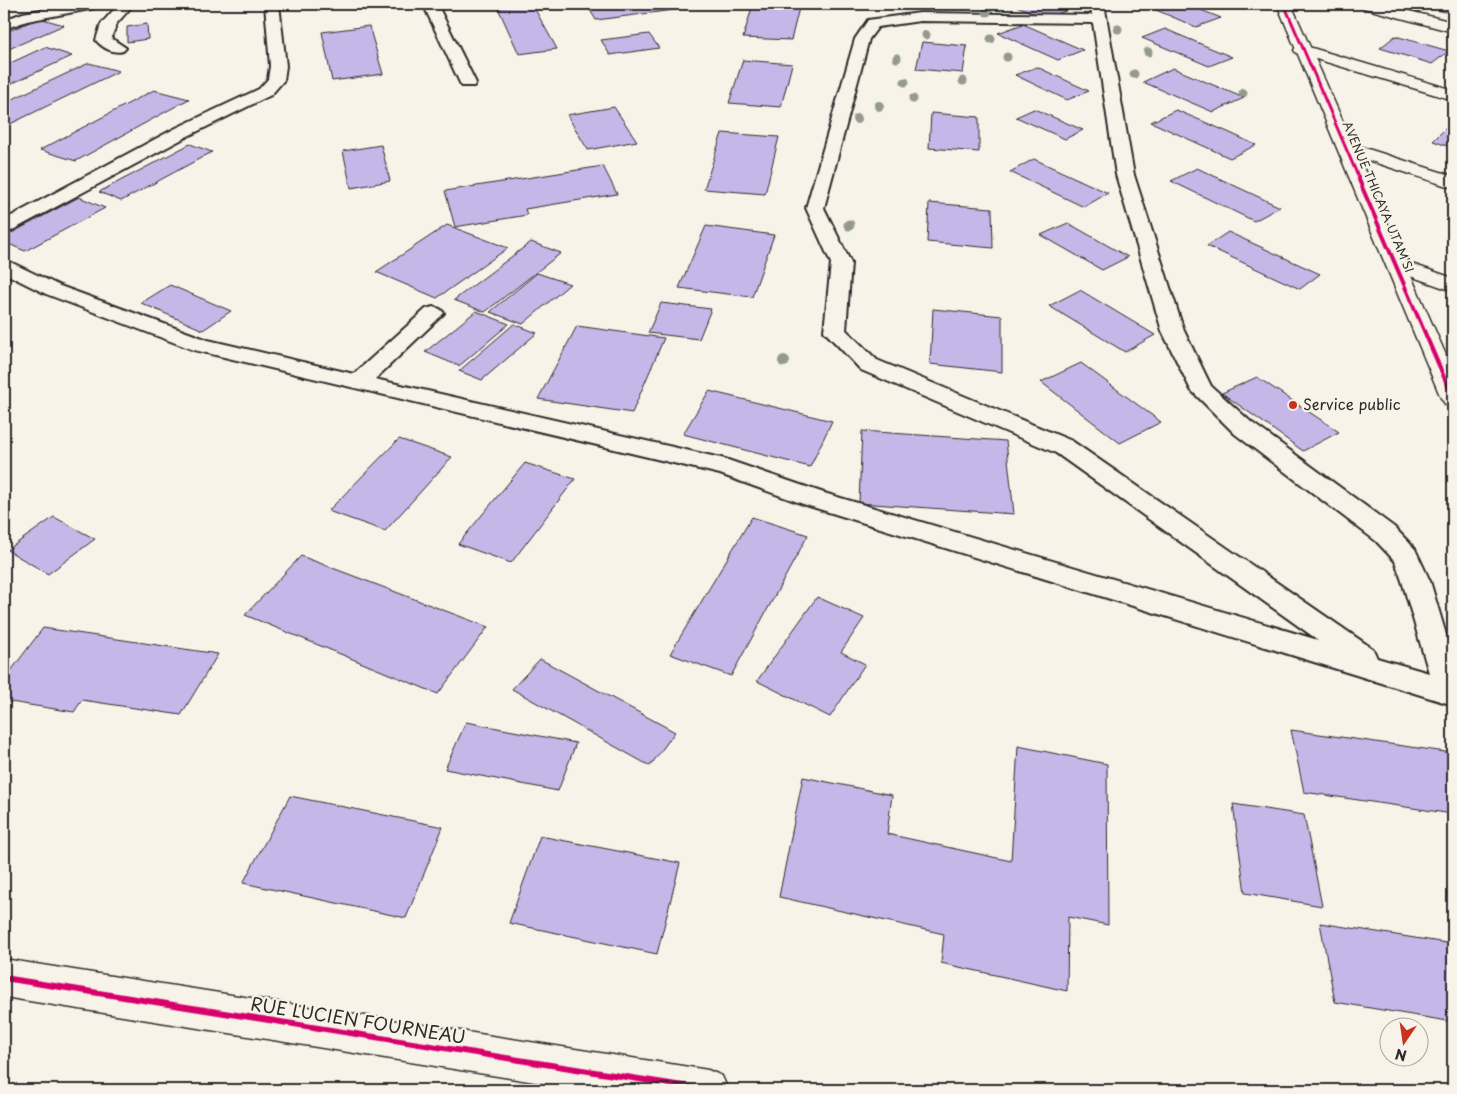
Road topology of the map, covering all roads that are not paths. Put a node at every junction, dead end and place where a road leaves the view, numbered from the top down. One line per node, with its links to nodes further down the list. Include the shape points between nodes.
1 (95, 4): 8 (lane, via 24,17)
2 (127, 4): 10 (lane, via 107,23 102,40)
3 (272, 4): 16 (lane, via 278,66 276,80 265,92)
4 (430, 4): 12 (lane)
5 (1284, 4): 11 (street, AVENUE THICAYA UTAM'SI)
6 (1365, 4): 9 (street)
7 (1099, 12): 23 (lane, via 920,17 874,23 862,39 815,208 841,263 835,331 869,365 1064,447); 24 (lane, via 1125,175 1173,331 1202,390 1242,428 1386,534 1406,556)
8 (4, 26)
9 (1453, 27)
10 (118, 48)
11 (1302, 50): 13 (street); 14 (street, AVENUE THICAYA UTAM'SI)
12 (468, 83)
13 (1453, 95)
14 (1346, 147): 15 (street); 18 (street, AVENUE THICAYA UTAM'SI)
15 (1453, 182)
16 (4, 227)
17 (4, 265): 21 (lane, via 54,290 202,345)
18 (1397, 265): 19 (street); 22 (street, AVENUE THICAYA UTAM'SI)
19 (1453, 285)
20 (432, 313): 21 (lane)
21 (358, 382): 23 (lane, via 725,467 815,499)
22 (1453, 398)
23 (1382, 670): 24 (lane)
24 (1451, 693)
25 (4, 978): 26 (street, RUE LUCIEN FOURNEAU)
26 (708, 1090)

